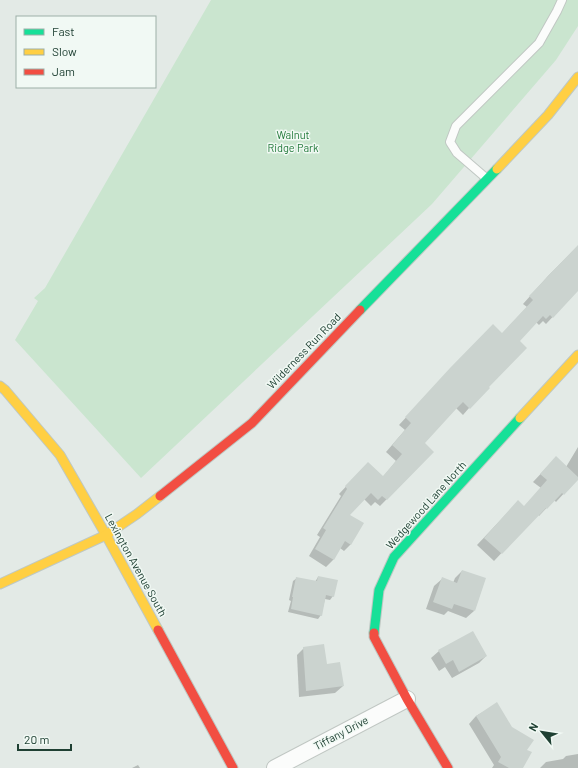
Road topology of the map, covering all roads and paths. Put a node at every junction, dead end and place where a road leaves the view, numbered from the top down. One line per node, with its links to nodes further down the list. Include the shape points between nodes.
1 (562, 0): 3 (lane, via 538,43 456,126 450,142 457,152)
2 (578, 76): 3 (street, Wilderness Run Road, via 548,115)
3 (487, 178): 6 (street, Wilderness Run Road, via 252,423 137,514)
4 (578, 355): 8 (street, Wedgewood Lane North, via 394,558 379,590 374,637)
5 (0, 386): 6 (street, Lexington Avenue South, via 60,455)
6 (106, 535): 7 (street, Wilderness Run Road); 9 (street, Lexington Avenue South)
7 (0, 584)
8 (407, 699): 10 (street, Tiffany Drive); 11 (street, Wedgewood Lane North)
9 (233, 768)
10 (275, 768)
11 (448, 768)

